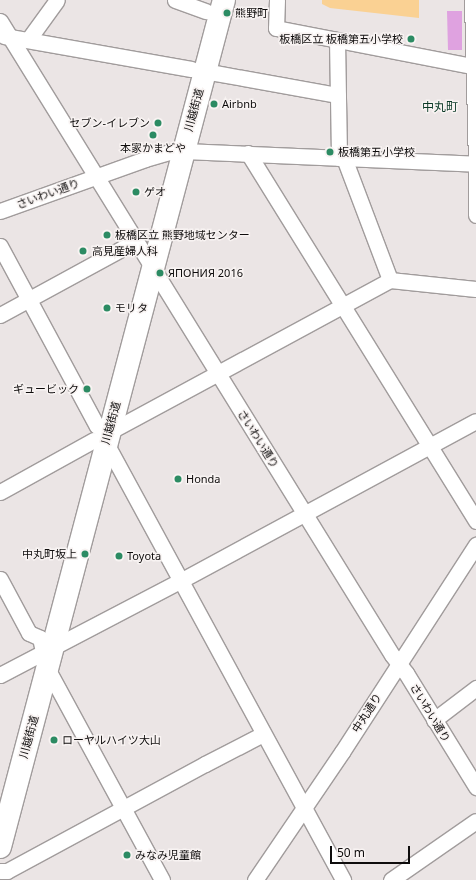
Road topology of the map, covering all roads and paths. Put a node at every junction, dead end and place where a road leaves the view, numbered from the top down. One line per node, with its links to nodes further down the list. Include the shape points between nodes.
1 (57, 0): 8 (street)
2 (175, 0): 5 (street)
3 (277, 0): 9 (street, via 276,28)
4 (472, 0): 10 (street)
5 (213, 4): 11 (highway, 川越街道)
6 (0, 21): 7 (street)
7 (5, 37): 8 (street); 18 (street)
8 (28, 40): 11 (street)
9 (337, 40): 10 (street); 12 (street)
10 (475, 66): 16 (street)
11 (198, 70): 12 (street); 13 (highway, 川越街道)
12 (338, 95): 15 (street)
13 (177, 151): 14 (street); 18 (street); 22 (highway, 川越街道)
14 (248, 153): 15 (street); 26 (street)
15 (341, 158): 16 (street); 23 (street)
16 (476, 163)
17 (476, 169): 20 (street)
18 (96, 176): 19 (street, さいわい通り); 22 (street, さいわい通り)
19 (0, 211)
20 (476, 215)
21 (0, 246): 25 (street)
22 (144, 252): 25 (street); 28 (street, さいわい通り); 30 (highway, 川越街道)
23 (390, 280): 24 (street); 26 (street)
24 (476, 289)
25 (29, 299): 27 (street); 30 (street)
26 (343, 305): 28 (street); 31 (street)
27 (0, 315)
28 (218, 374): 30 (street); 33 (street, さいわい通り)
29 (476, 421): 31 (street)
30 (102, 435): 32 (street); 37 (street); 38 (highway, 川越街道)
31 (430, 446): 33 (street); 34 (street)
32 (0, 492)
33 (304, 513): 37 (street); 39 (street, さいわい通り)
34 (476, 521)
35 (476, 545): 39 (street, 中丸通り)
36 (0, 579): 38 (street, via 29,633)
37 (180, 581): 38 (street); 43 (street)
38 (44, 652): 40 (street); 45 (highway, 川越街道); 46 (street); 49 (highway, 川越街道)
39 (399, 664): 42 (street, さいわい通り); 47 (street, 中丸通り)
40 (0, 675)
41 (476, 688): 42 (street)
42 (434, 720): 44 (street, さいわい通り)
43 (263, 734): 46 (street); 47 (street)
44 (476, 787)
45 (0, 795)
46 (123, 809): 50 (street, via 7,871); 51 (street)
47 (304, 810): 52 (street, 中丸通り); 53 (street)
48 (476, 821): 54 (street)
49 (0, 847)
50 (0, 871)
51 (162, 880)
52 (255, 880)
53 (344, 880)
54 (391, 880)

